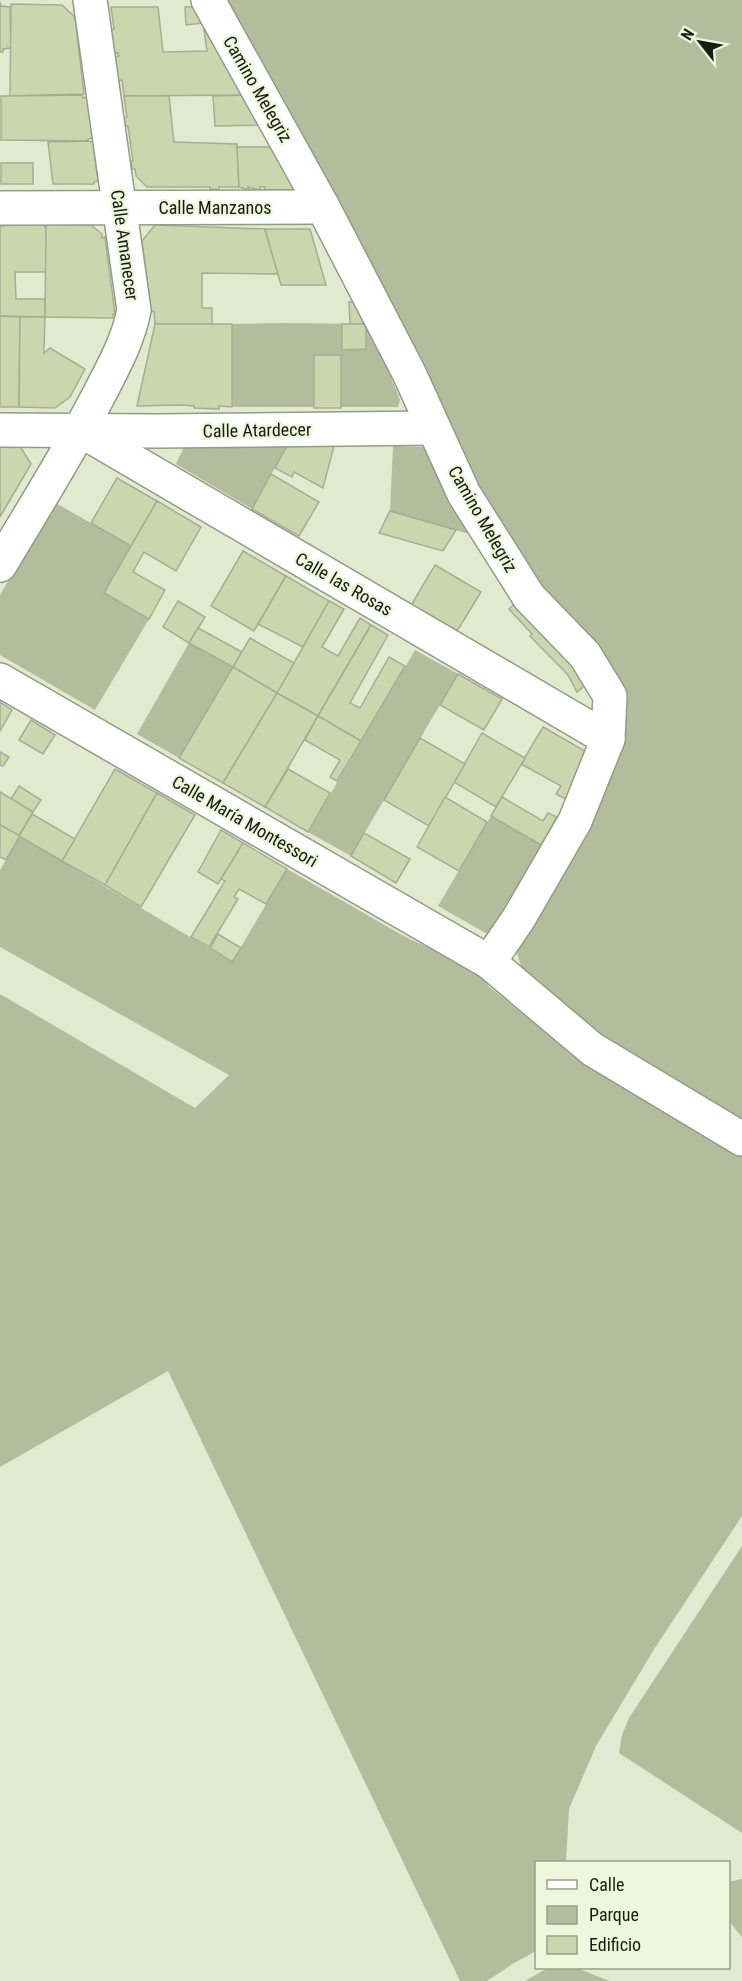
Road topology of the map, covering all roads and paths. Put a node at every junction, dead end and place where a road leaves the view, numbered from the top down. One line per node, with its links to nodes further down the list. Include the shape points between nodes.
1 (90, 0): 3 (street, Calle Amanecer)
2 (208, 0): 4 (street, Camino Melegriz)
3 (120, 207): 4 (street, Calle Manzanos); 5 (street, Calle Manzanos); 8 (street, Calle Amanecer, via 134,310 131,326)
4 (323, 207): 6 (street, Camino Melegriz)
5 (0, 208)
6 (434, 428): 8 (street, Calle Atardecer); 11 (street, Camino Melegriz, via 464,494 529,597 585,655 610,696)
7 (0, 430): 8 (street, Calle Atardecer)
8 (80, 430): 9 (street, Calle Amanecer); 11 (street, Calle las Rosas)
9 (0, 565)
10 (0, 680): 12 (street, Calle María Montessori)
11 (608, 739): 12 (street, Camino Melegriz, via 575,821)
12 (489, 963): 13 (street, Calle María Montessori, via 592,1049)
13 (742, 1140)

